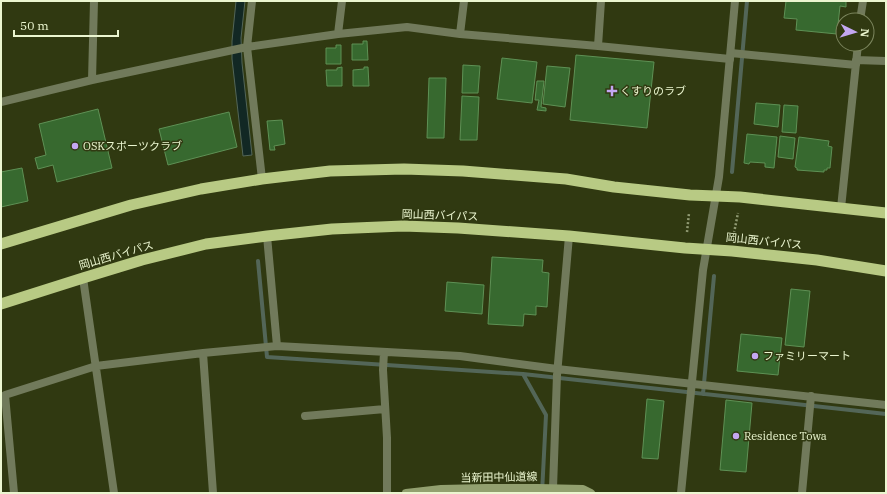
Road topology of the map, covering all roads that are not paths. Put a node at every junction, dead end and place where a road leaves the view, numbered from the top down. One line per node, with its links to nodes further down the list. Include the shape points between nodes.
1 (94, 1): 17 (street)
2 (252, 1): 12 (street)
3 (342, 1): 9 (street)
4 (464, 1): 10 (street)
5 (601, 1): 11 (street)
6 (735, 1): 14 (street)
7 (863, 1): 8 (street)
8 (861, 12)
9 (338, 34): 10 (street, via 407,27); 12 (street)
10 (460, 34): 11 (street)
11 (598, 46): 14 (street)
12 (241, 48): 17 (street); 19 (street)
13 (857, 52): 16 (street)
14 (730, 56): 16 (street, via 743,54); 20 (street)
15 (886, 62): 16 (street)
16 (856, 63): 21 (street)
17 (92, 80): 18 (street)
18 (1, 102)
19 (262, 179): 20 (highway, via 330,171 463,171 566,179 614,187); 25 (highway, via 201,189 131,205)
20 (716, 196): 21 (highway); 26 (street)
21 (841, 208): 22 (highway)
22 (886, 213)
23 (267, 236): 24 (highway, 岡山西バイパス, via 332,229 403,226); 28 (highway, 岡山西バイパス, via 206,244); 30 (street)
24 (569, 236): 26 (highway, 岡山西バイパス); 34 (street)
25 (1, 244)
26 (707, 249): 27 (highway, 岡山西バイパス, via 817,260); 35 (street)
27 (886, 271)
28 (83, 278): 29 (highway, 岡山西バイパス); 33 (street)
29 (1, 304)
30 (275, 347): 31 (street); 32 (street)
31 (203, 353): 33 (street); 45 (street)
32 (383, 355): 34 (street, via 460,356); 38 (street)
33 (96, 366): 43 (street, via 5,395); 44 (street)
34 (557, 375): 35 (street); 40 (street)
35 (691, 390): 36 (street, via 704,385); 48 (street)
36 (810, 402): 37 (street); 49 (street)
37 (886, 405)
38 (385, 409): 39 (street); 46 (street)
39 (305, 416)
40 (551, 488): 41 (main road, 当新田中仙道線); 42 (main road, 当新田中仙道線)
41 (484, 490): 47 (main road, 当新田中仙道線)
42 (585, 492)
43 (14, 493)
44 (114, 493)
45 (213, 493)
46 (388, 493)
47 (406, 493)
48 (681, 493)
49 (802, 493)

